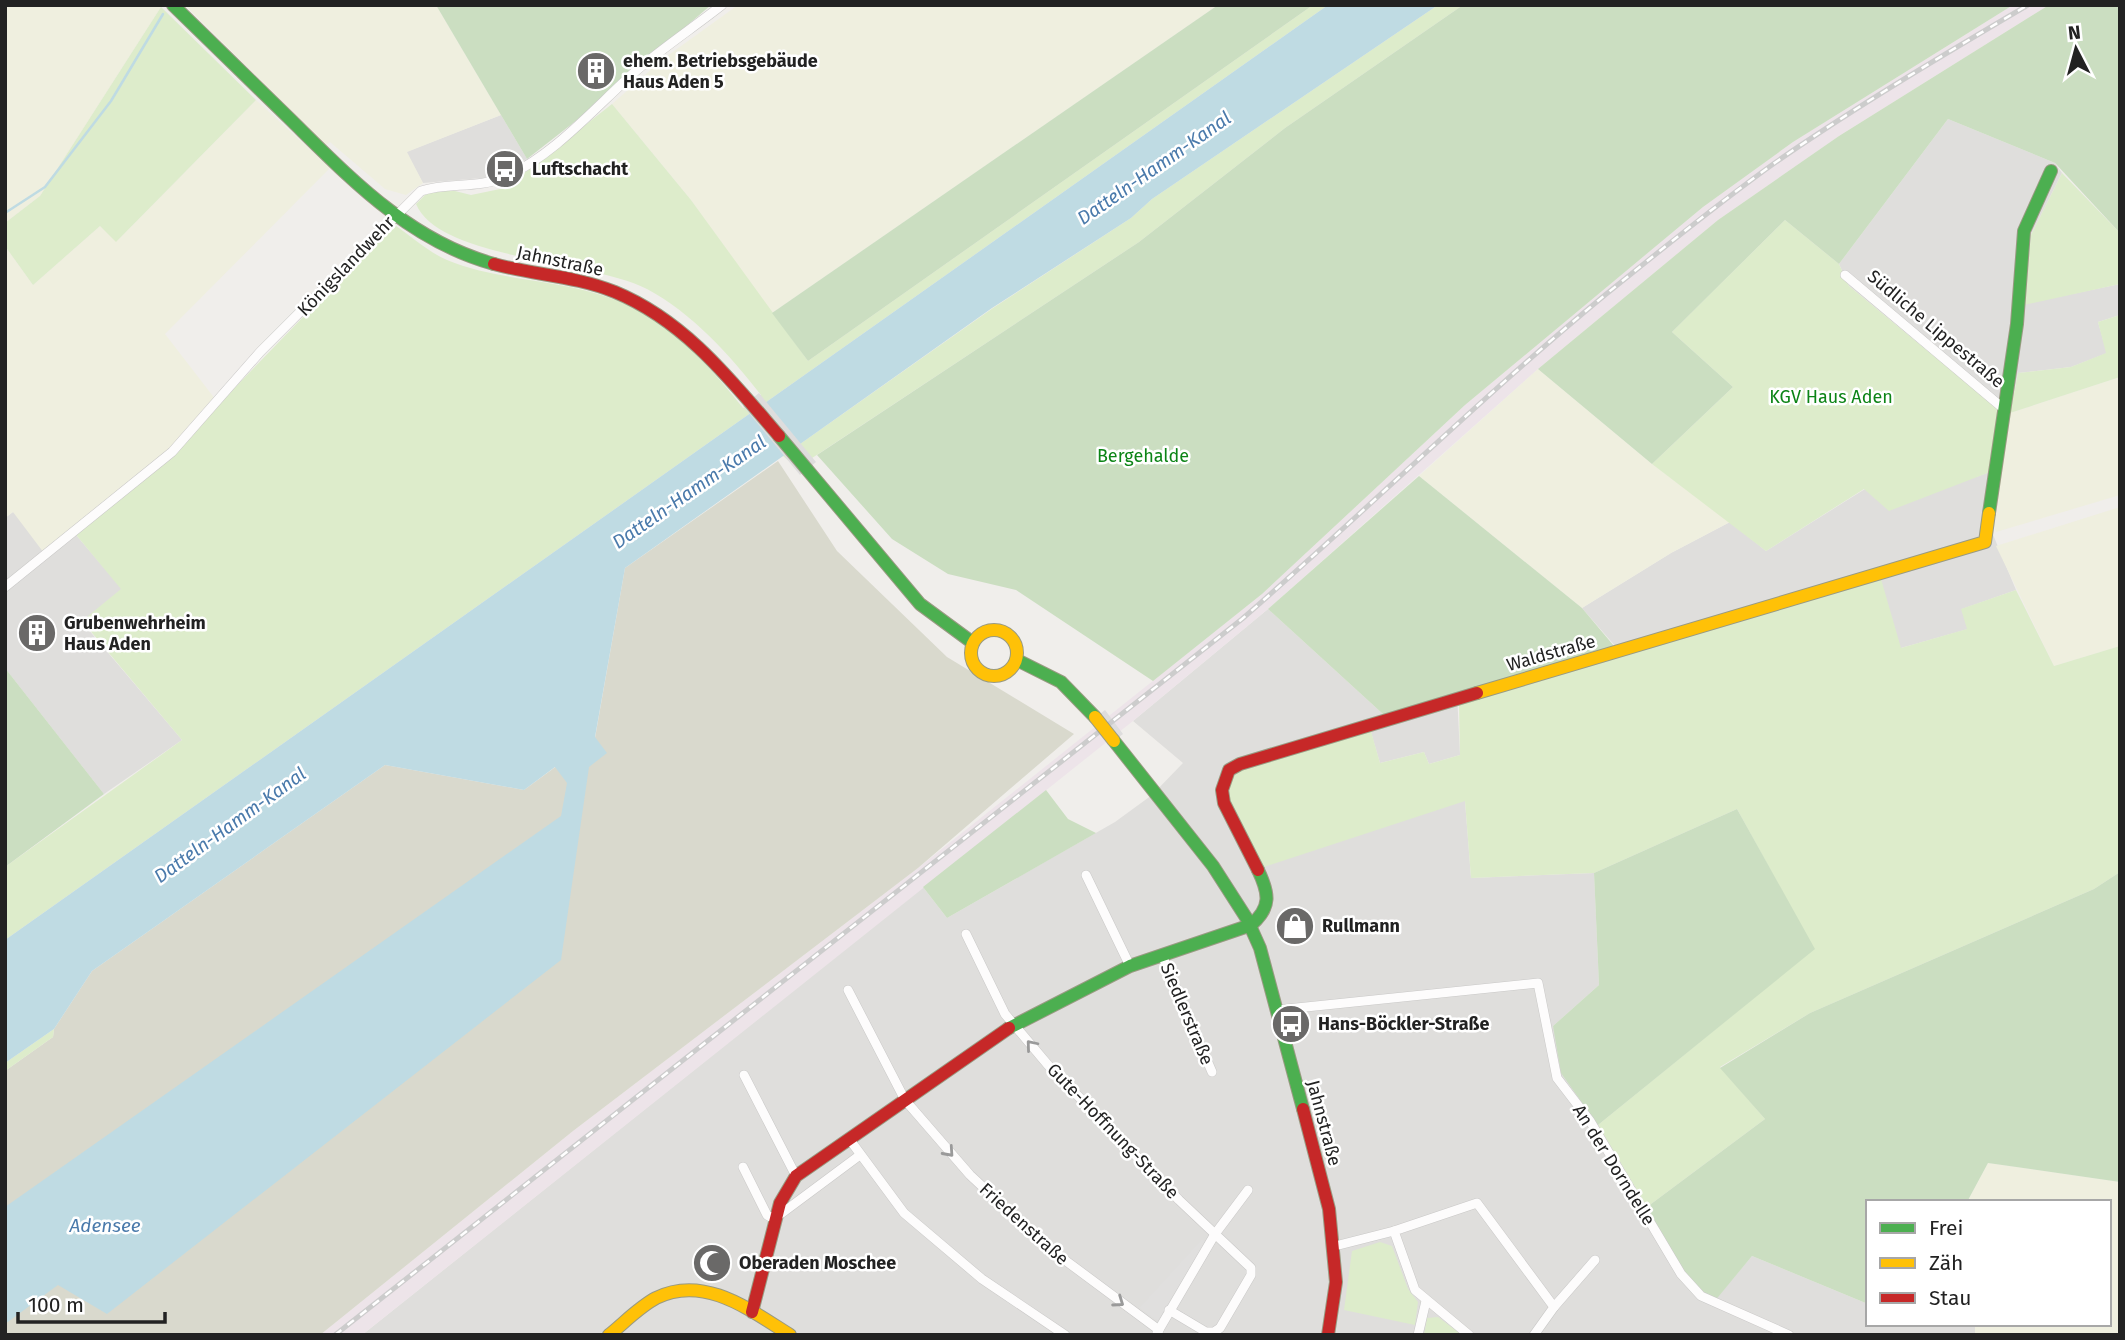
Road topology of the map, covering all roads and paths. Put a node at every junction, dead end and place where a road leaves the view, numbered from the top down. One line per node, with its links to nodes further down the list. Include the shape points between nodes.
1 (173, 5): 4 (street, Jahnstraße)
2 (722, 5): 4 (street, Königslandwehr, via 525,166 482,185 445,185 421,191)
3 (2051, 172): 6 (street, Südliche Lippestraße, via 2024,231)
4 (394, 217): 8 (street, Königslandwehr, via 260,352 172,452); 9 (street, Jahnstraße, via 428,240 468,257 594,284 639,302 699,345 920,604)
5 (1845, 275): 6 (street, Südliche Lippestraße)
6 (2004, 409): 7 (street, Südliche Lippestraße)
7 (1985, 542): 12 (street, Waldstraße, via 1240,764 1229,770 1222,790 1224,803 1269,896 1264,913)
8 (5, 587)
9 (973, 643): 10 (street, via 990,630 1005,632 1014,641); 10 (street, via 971,657 983,674 1003,675)
10 (1017, 660): 12 (street, Jahnstraße, bridge, via 1061,682 1096,718 1216,869)
11 (1086, 875): 15 (street)
12 (1251, 925): 14 (street); 17 (street, Jahnstraße)
13 (966, 933): 18 (street)
14 (1162, 955): 15 (street); 19 (street, Siedlerstraße)
15 (1130, 965): 18 (street)
16 (848, 990): 21 (street)
17 (1277, 1010): 30 (street, Jahnstraße); 44 (street, An der Dorndelle, via 1538,983 1557,1078 1590,1121 1681,1274 1701,1296)
18 (1014, 1025): 21 (street); 29 (street, Gute-Hoffnung-Straße, one-way to 18, via 1080,1101)
19 (1212, 1072)
20 (744, 1076): 25 (street)
21 (905, 1100): 22 (street); 36 (street, Friedenstraße, one-way to 36, via 1007,1211)
22 (850, 1140): 23 (street); 25 (street)
23 (860, 1155): 27 (street); 39 (street, via 904,1213 990,1285)
24 (743, 1167): 27 (street, via 767,1215)
25 (796, 1176): 27 (street)
26 (1248, 1190): 29 (street)
27 (774, 1219): 35 (street)
28 (1394, 1231): 30 (street); 32 (street, via 1415,1290); 33 (street, via 1477,1203)
29 (1215, 1234): 34 (street); 34 (street, Gute-Hoffnung-Straße, via 1251,1268 1220,1328 1206,1332)
30 (1335, 1246): 40 (street, Jahnstraße, via 1336,1282)
31 (1595, 1260): 33 (street)
32 (1426, 1301): 41 (street); 42 (street)
33 (1554, 1307): 43 (street)
34 (1169, 1310): 36 (street)
35 (752, 1312): 37 (street, via 711,1292 678,1291 656,1299); 38 (street)
36 (1158, 1332)
37 (609, 1335)
38 (790, 1335)
39 (1065, 1335)
40 (1328, 1335)
41 (1418, 1335)
42 (1469, 1335)
43 (1534, 1335)
44 (1789, 1335)

